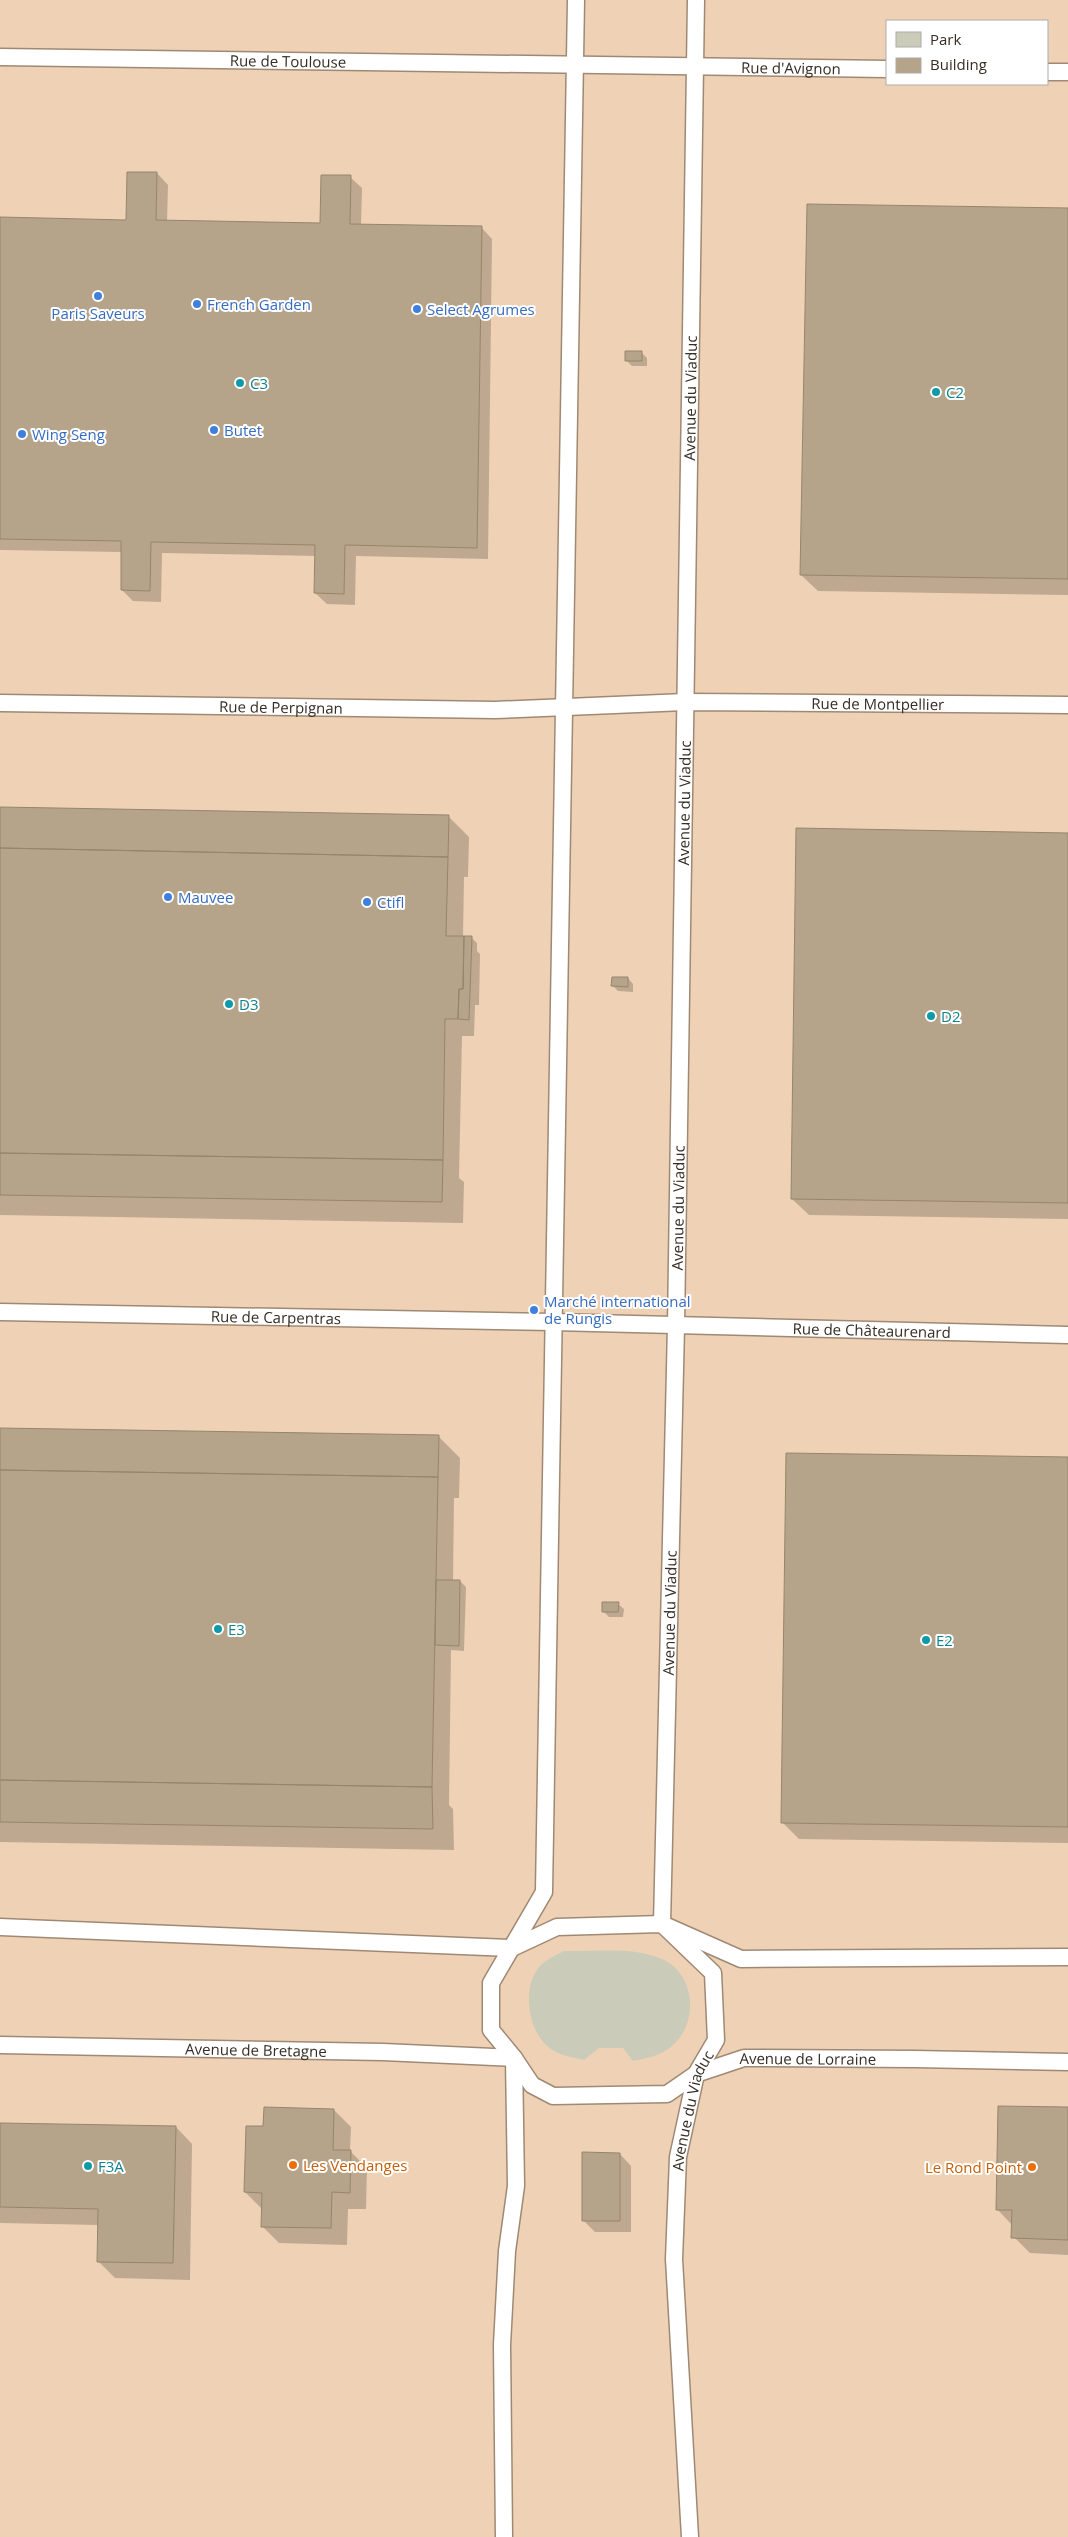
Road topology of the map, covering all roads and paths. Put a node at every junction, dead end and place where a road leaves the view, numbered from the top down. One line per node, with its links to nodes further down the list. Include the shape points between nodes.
1 (576, 0): 4 (lane)
2 (696, 0): 5 (lane, Avenue du Viaduc)
3 (0, 57): 4 (lane, Rue de Toulouse)
4 (575, 65): 5 (lane, Rue de Toulouse); 12 (lane)
5 (695, 67): 6 (lane, Rue d'Avignon); 9 (lane, Avenue du Viaduc)
6 (886, 69)
7 (1048, 72): 8 (lane)
8 (1068, 72)
9 (686, 702): 11 (lane, Rue de Montpellier); 12 (lane, Rue de Montpellier); 15 (lane, Avenue du Viaduc)
10 (0, 703): 12 (lane, Rue de Perpignan, via 495,710)
11 (1068, 705)
12 (563, 708): 14 (lane)
13 (0, 1312): 14 (lane, Rue de Carpentras)
14 (553, 1322): 15 (lane, Rue de Carpentras); 19 (lane, via 544,1892)
15 (676, 1326): 16 (lane, Rue de Châteaurenard); 17 (lane, Avenue du Viaduc)
16 (1068, 1335)
17 (662, 1924): 19 (lane, via 557,1927); 20 (lane, via 741,1959); 24 (lane, Avenue du Viaduc, via 713,1973 716,2040)
18 (0, 1927): 19 (lane)
19 (512, 1948): 22 (lane, via 491,1982 491,2030)
20 (1068, 1957)
21 (0, 2046): 22 (lane, Avenue de Bretagne)
22 (514, 2058): 24 (lane, Avenue de Lorraine, via 532,2085 553,2096 667,2094); 25 (lane, via 516,2186 507,2251 502,2344)
23 (1068, 2062): 24 (lane, Avenue de Lorraine, via 744,2058)
24 (696, 2074): 26 (lane, Avenue du Viaduc, via 678,2157 674,2259)
25 (504, 2537)
26 (690, 2537)

